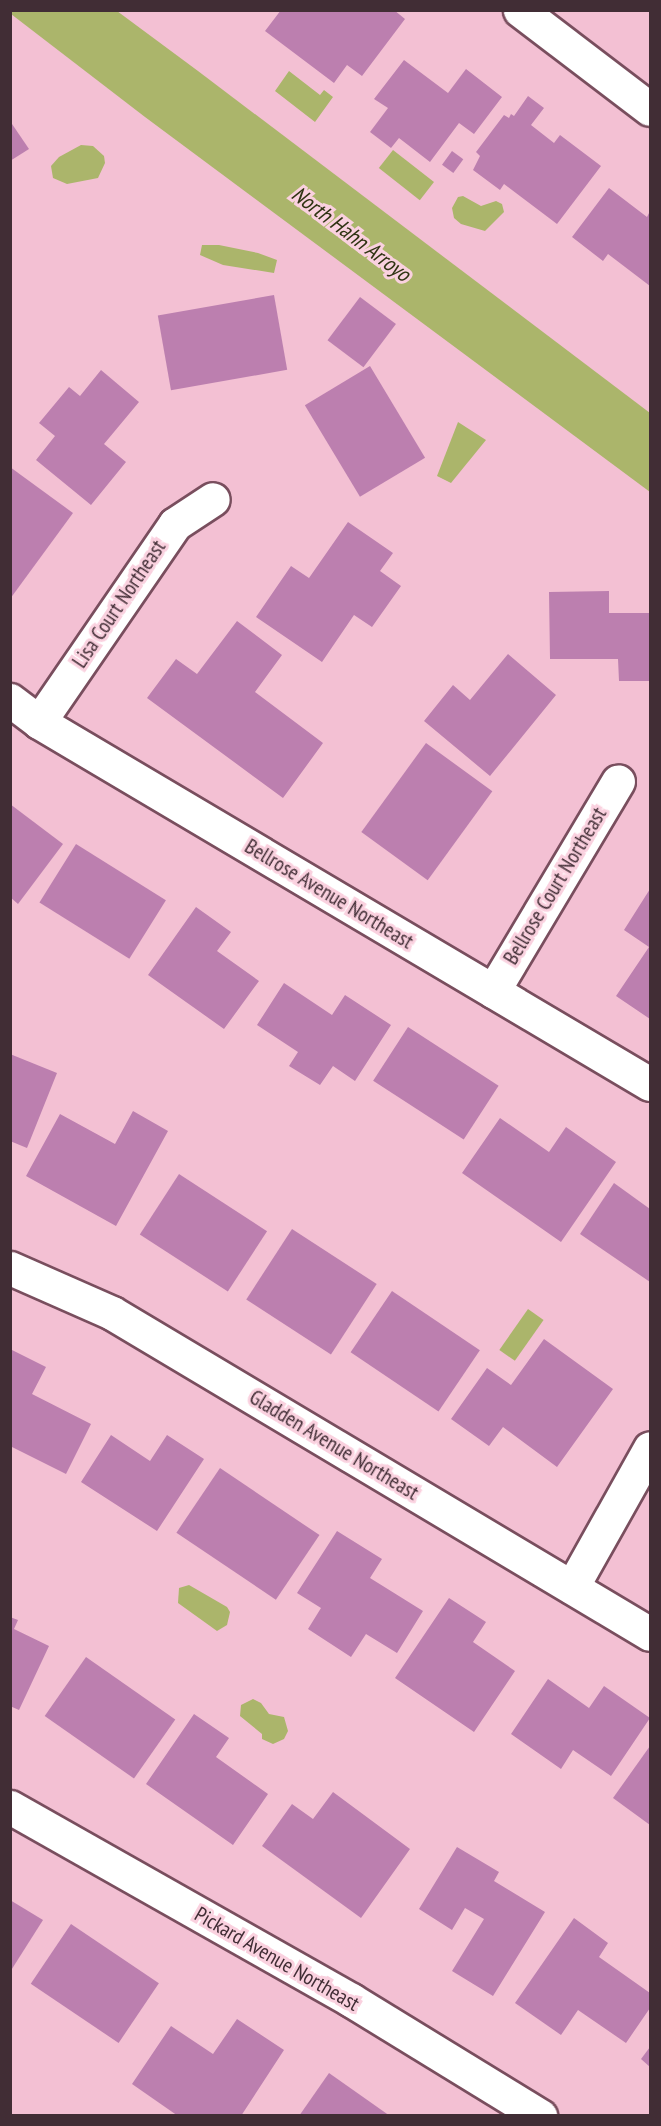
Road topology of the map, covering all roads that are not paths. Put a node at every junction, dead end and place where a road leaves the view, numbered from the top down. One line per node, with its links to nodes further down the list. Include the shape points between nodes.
1 (520, 10): 2 (street)
2 (651, 109)
3 (213, 499): 5 (street, Lisa Court Northeast, via 175,524)
4 (10, 700): 5 (street, Bellrose Avenue Northeast)
5 (39, 722): 7 (street, Bellrose Avenue Northeast)
6 (618, 781): 7 (street, Bellrose Court Northeast)
7 (493, 991): 8 (street, Bellrose Avenue Northeast)
8 (651, 1084)
9 (10, 1268): 11 (street, Gladden Avenue Northeast, via 112,1313)
10 (651, 1448): 11 (street)
11 (572, 1587): 12 (street, Gladden Avenue Northeast)
12 (651, 1634)
13 (10, 1807): 14 (street, Pickard Avenue Northeast, via 351,2000)
14 (540, 2115)

